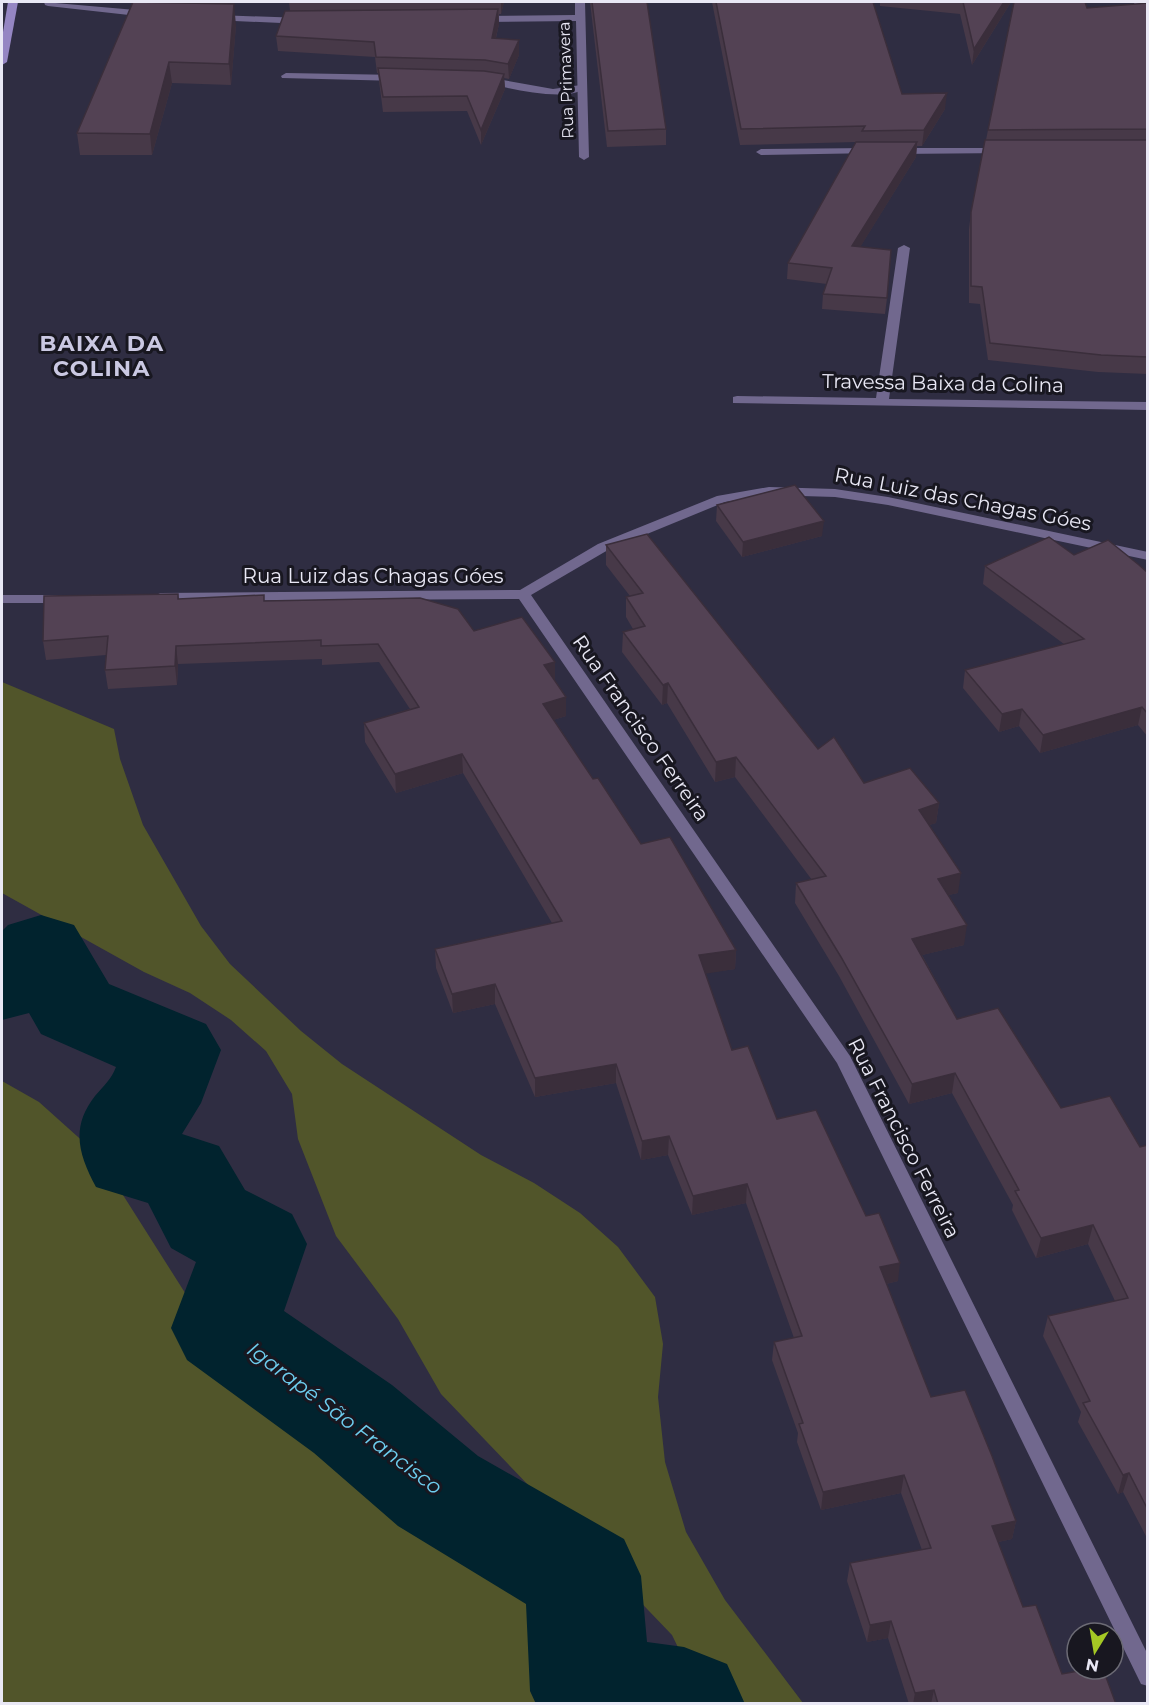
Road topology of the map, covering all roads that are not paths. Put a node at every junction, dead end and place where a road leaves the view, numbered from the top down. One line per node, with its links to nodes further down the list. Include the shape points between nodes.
1 (13, 2): 11 (street)
2 (580, 2): 8 (street, Rua Primavera)
3 (1138, 2): 6 (street)
4 (48, 3): 5 (street)
5 (157, 14)
6 (1148, 16)
7 (202, 17): 10 (street)
8 (579, 18): 9 (street); 15 (street, Rua Primavera)
9 (471, 19)
10 (317, 21)
11 (2, 62)
12 (286, 76): 13 (street)
13 (415, 79)
14 (474, 80): 15 (street, via 553,92)
15 (580, 88): 18 (street, Rua Primavera)
16 (1019, 151): 17 (street)
17 (761, 152)
18 (584, 157)
19 (904, 248): 21 (street)
20 (737, 400): 21 (street, Travessa Baixa da Colina)
21 (882, 402): 22 (street, Travessa Baixa da Colina)
22 (1148, 406)
23 (1148, 556): 24 (street, Rua Luiz das Chagas Góes, via 888,501 836,493 769,490 722,499 603,547)
24 (523, 594): 26 (street, Rua Luiz das Chagas Góes); 28 (street, Rua Francisco Ferreira, via 844,1060)
25 (73, 598): 27 (street)
26 (144, 598)
27 (2, 599)
28 (1148, 1677)

